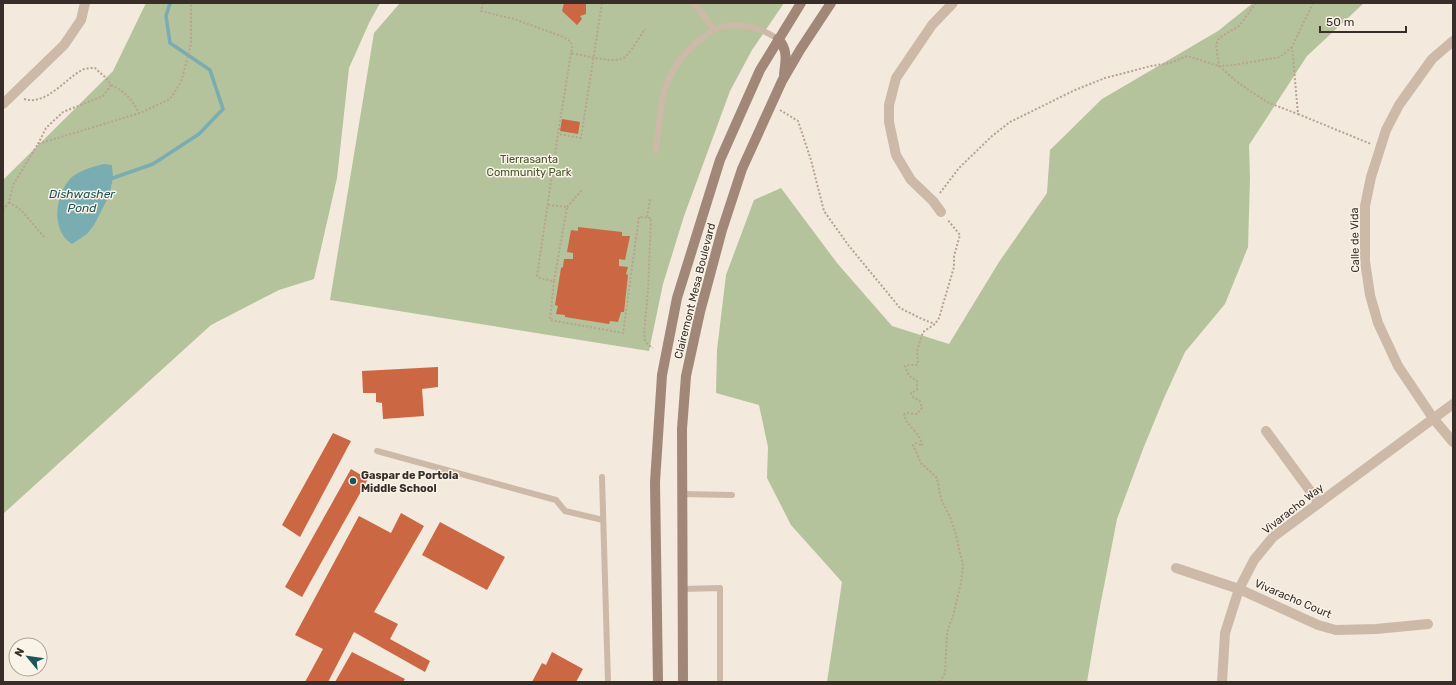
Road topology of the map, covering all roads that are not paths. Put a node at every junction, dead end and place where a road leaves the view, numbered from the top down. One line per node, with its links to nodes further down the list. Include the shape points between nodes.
1 (85, 3): 10 (street, via 81,20 64,45)
2 (694, 3): 6 (lane)
3 (801, 3): 7 (main road, Clairemont Mesa Boulevard)
4 (831, 3): 9 (main road, Clairemont Mesa Boulevard)
5 (953, 3): 12 (street, via 932,25 896,78 888,122 896,154 911,180)
6 (714, 29): 7 (lane, via 736,25 757,27); 11 (lane, via 680,58 670,76 663,96)
7 (778, 39): 9 (main road, via 783,44 786,61); 28 (main road, Clairemont Mesa Boulevard, via 760,70 720,160 676,298 662,375 655,482)
8 (1453, 41): 14 (street, Calle de Vida, via 1432,59 1399,105 1380,147 1365,206 1365,261 1370,295 1378,323 1398,366)
9 (782, 81): 19 (main road, Clairemont Mesa Boulevard, via 742,169 700,312 686,376 682,429)
10 (3, 104)
11 (656, 151)
12 (941, 212)
13 (1453, 404): 14 (street, Vivaracho Way)
14 (1433, 418): 16 (street, Calle de Vida); 21 (street, Vivaracho Way)
15 (1266, 431): 21 (street)
16 (1453, 442)
17 (377, 451): 22 (lane, via 556,500 565,511)
18 (602, 477): 22 (lane)
19 (682, 494): 20 (lane); 25 (main road, Clairemont Mesa Boulevard)
20 (732, 495)
21 (1319, 503): 24 (street, Vivaracho Way, via 1273,537 1254,560)
22 (603, 520): 27 (lane)
23 (1176, 568): 24 (street, Vivaracho Court)
24 (1239, 588): 26 (street, Vivaracho Court, via 1318,625 1336,630); 31 (street, Vivaracho Way, via 1226,633)
25 (682, 589): 29 (main road, Clairemont Mesa Boulevard); 30 (lane, via 720,588)
26 (1428, 624)
27 (608, 682)
28 (658, 682)
29 (683, 682)
30 (720, 682)
31 (1222, 682)

